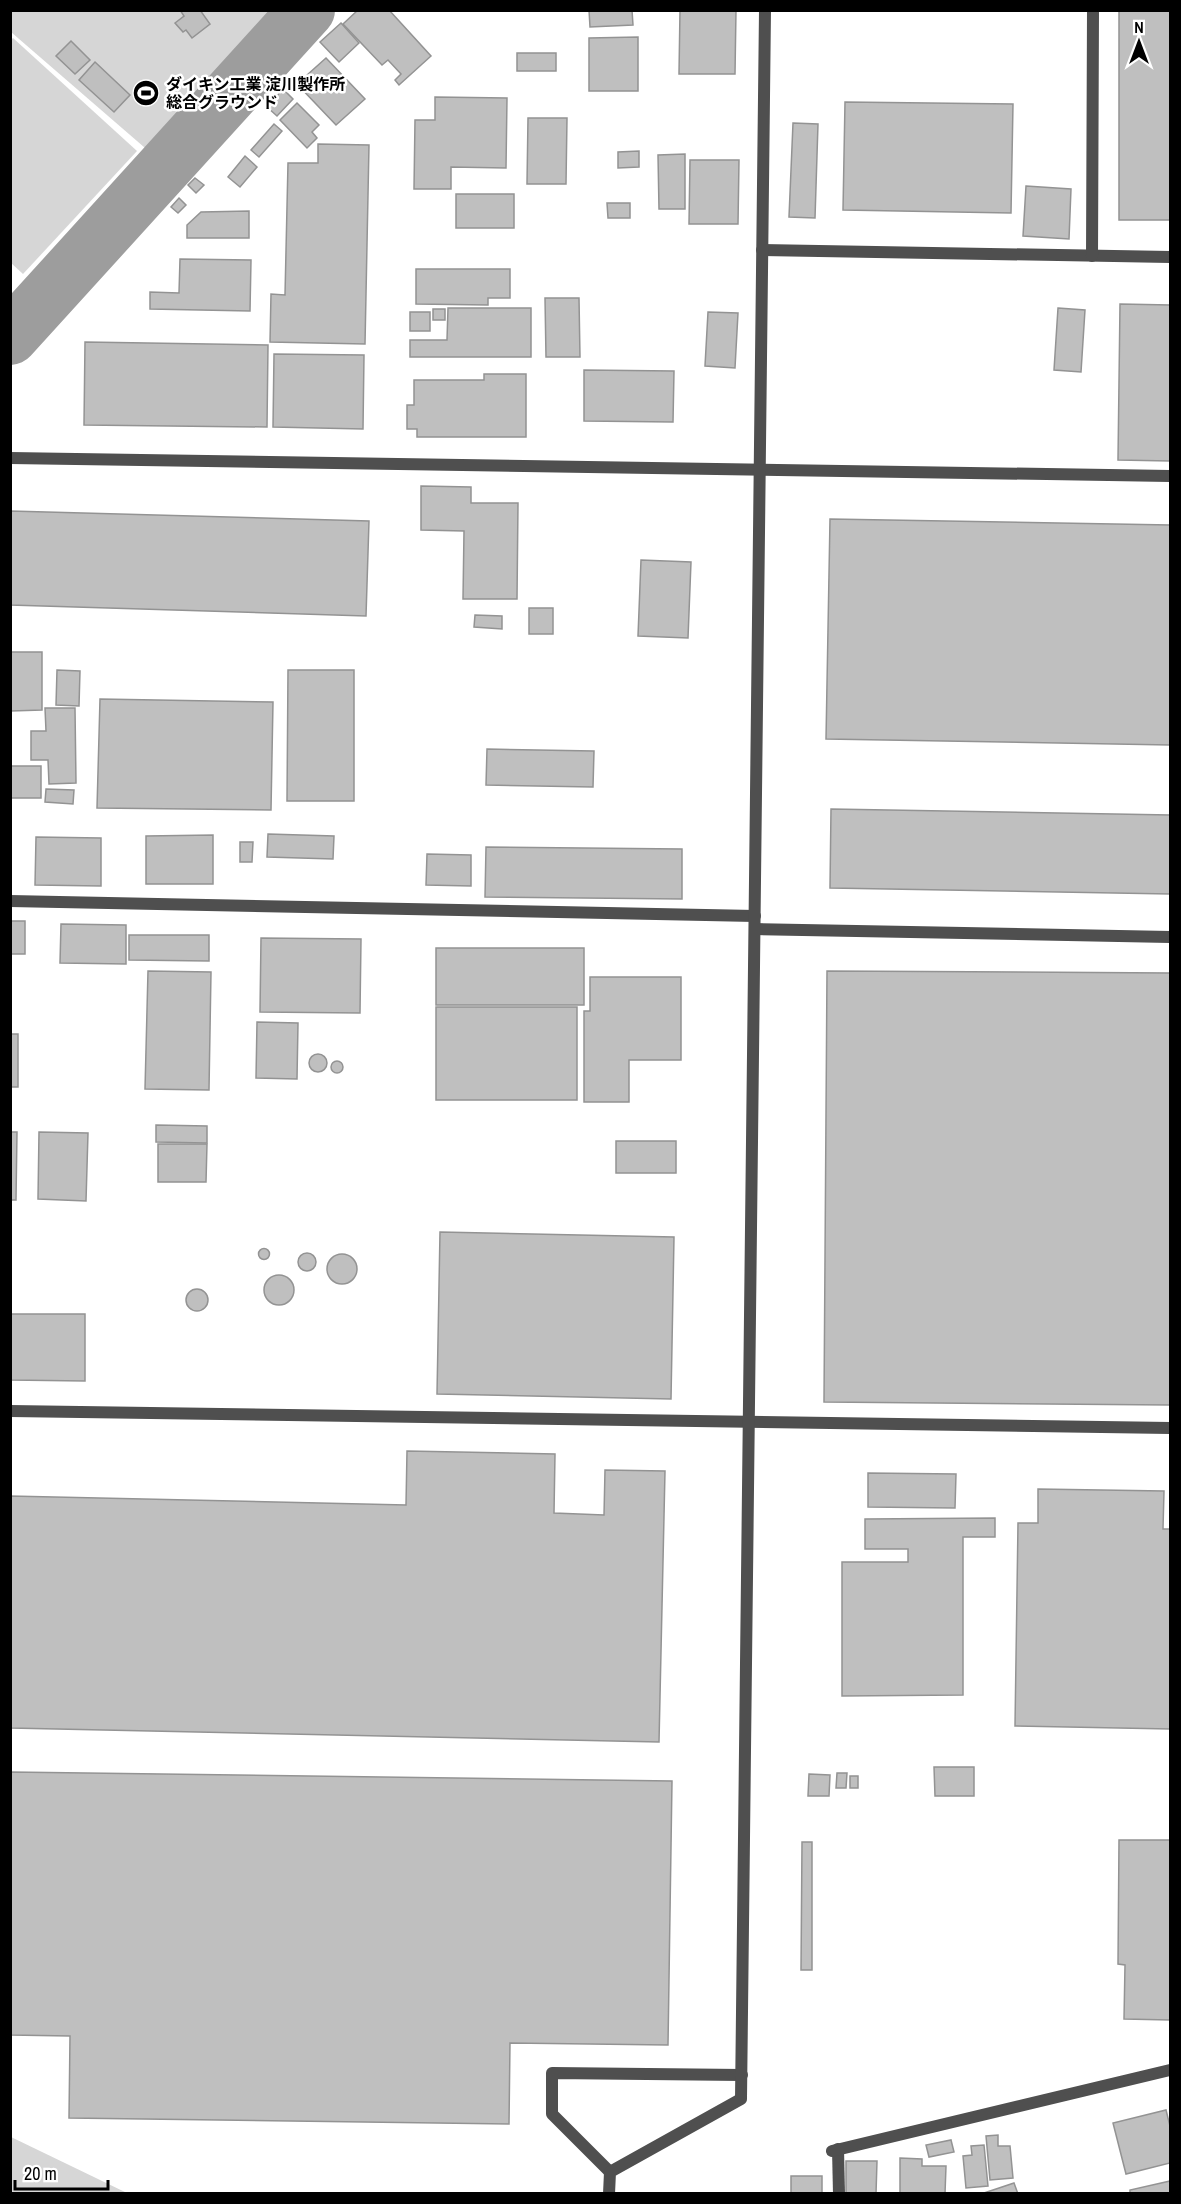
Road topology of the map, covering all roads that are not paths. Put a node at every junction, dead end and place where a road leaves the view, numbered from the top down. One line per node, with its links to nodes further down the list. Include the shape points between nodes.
1 (765, 10): 3 (street)
2 (1093, 10): 4 (street)
3 (762, 250): 4 (street); 7 (street)
4 (1092, 256): 5 (street)
5 (1170, 257)
6 (10, 458): 7 (street)
7 (760, 470): 8 (street); 10 (street)
8 (1170, 476)
9 (10, 901): 10 (street)
10 (755, 923): 11 (street); 13 (street)
11 (1170, 937)
12 (10, 1412): 13 (street)
13 (749, 1422): 14 (street); 16 (street)
14 (1170, 1428)
15 (1170, 2070): 19 (street, via 835,2150)
16 (742, 2075): 17 (street, via 741,2099); 17 (street, via 552,2073 552,2114)
17 (610, 2172): 18 (street)
18 (609, 2193)
19 (839, 2193)

